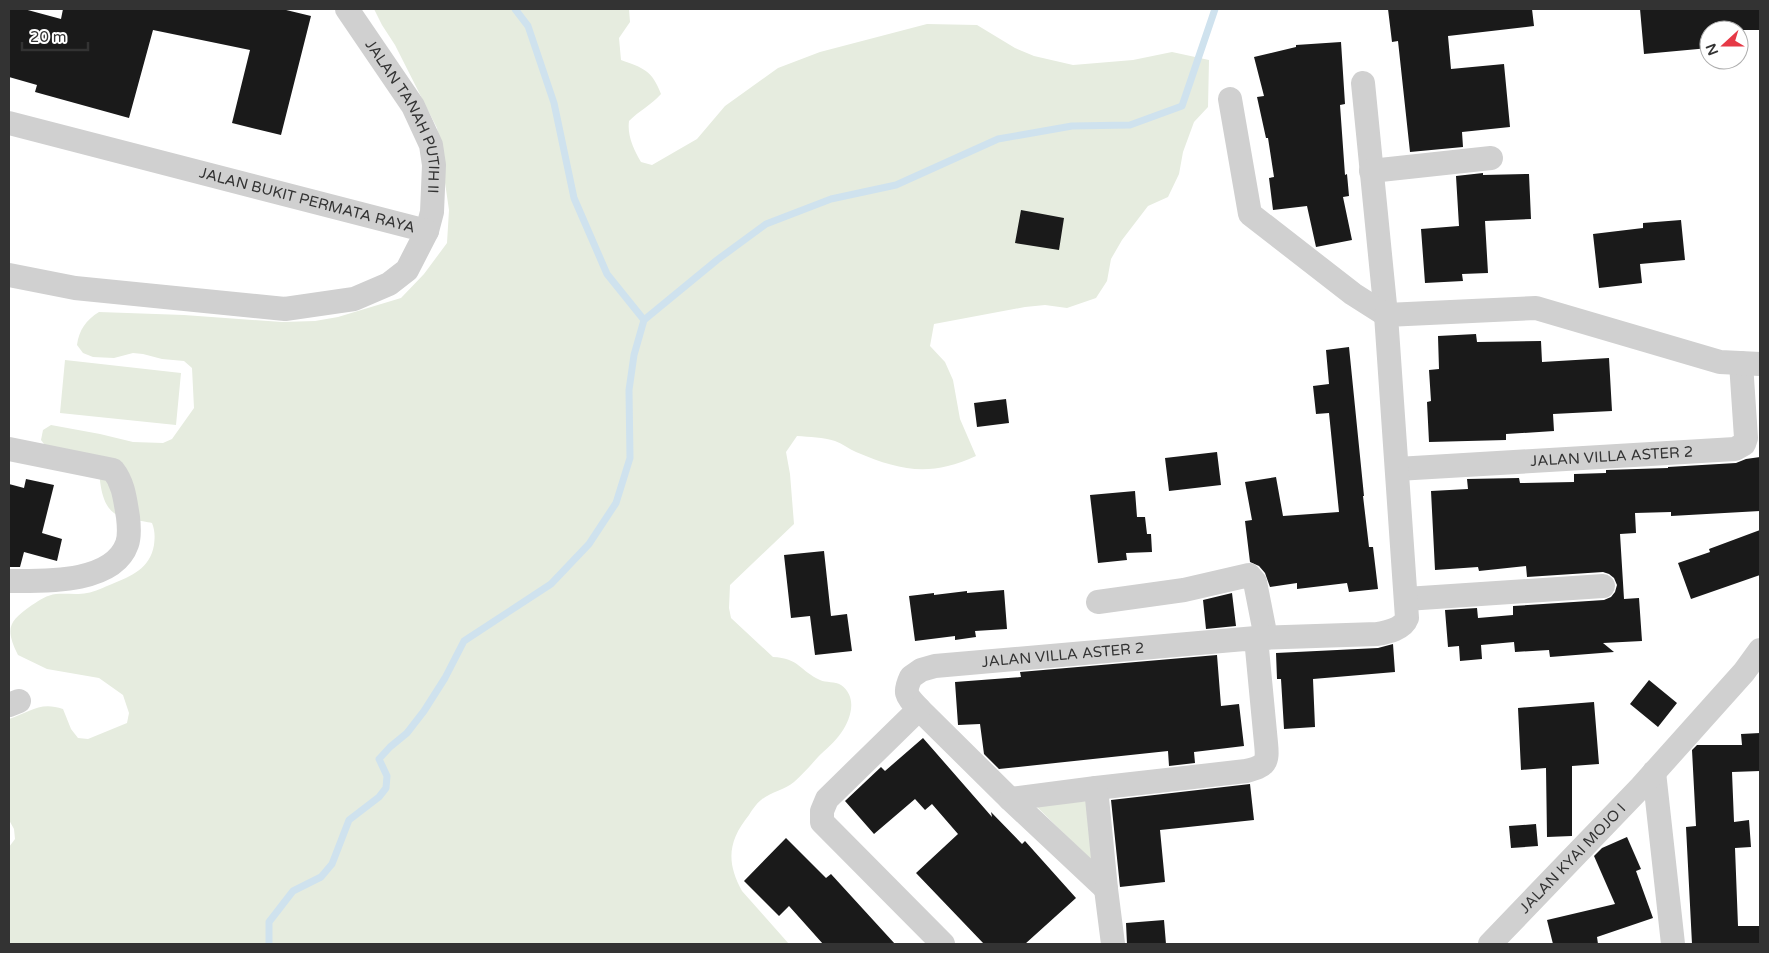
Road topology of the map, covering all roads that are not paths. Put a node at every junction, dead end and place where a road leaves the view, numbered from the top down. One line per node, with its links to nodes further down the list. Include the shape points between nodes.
1 (347, 9): 7 (street, JALAN TANAH PUTIH II, via 413,106 431,145 434,165 432,212)
2 (1363, 83): 6 (street, JALAN VILLA ASTER 2)
3 (1230, 98): 9 (street, via 1250,214 1352,294)
4 (9, 123): 7 (street, JALAN BUKIT PERMATA RAYA)
5 (1491, 158): 6 (street)
6 (1371, 171): 9 (street, JALAN VILLA ASTER 2)
7 (427, 231): 8 (street, JALAN BUKIT PERMATA RAYA, via 406,270 388,284 354,299 285,309 75,288)
8 (9, 276)
9 (1386, 315): 10 (street, JALAN VILLA ASTER 2, via 1536,308 1720,362); 12 (street, JALAN VILLA ASTER 2)
10 (1751, 364): 12 (street, JALAN VILLA ASTER 2, via 1746,438 1744,444 1735,449)
11 (9, 449): 13 (street, via 113,470 121,483 129,529 128,543 122,555 101,570 75,578)
12 (1397, 469): 15 (street, JALAN VILLA ASTER 2)
13 (9, 582)
14 (1603, 586): 15 (street)
15 (1406, 599): 17 (street, JALAN VILLA ASTER 2, via 1406,622 1386,632)
16 (1098, 602): 17 (street, via 1184,590 1249,575 1255,582)
17 (1261, 638): 19 (street, JALAN VILLA ASTER 2, via 935,666 911,677 907,685 908,697); 21 (street, via 1267,753 1264,764 1246,771)
18 (1760, 650): 20 (street, JALAN KYAI MOJO I)
19 (919, 708): 22 (street, JALAN VILLA ASTER 2); 24 (street, via 826,799 822,822)
20 (1654, 772): 26 (street, JALAN KYAI MOJO I); 27 (street)
21 (1096, 788): 22 (street); 23 (street)
22 (1010, 798): 23 (street, JALAN VILLA ASTER 2)
23 (1106, 889): 25 (street)
24 (943, 944)
25 (1113, 944)
26 (1490, 944)
27 (1674, 944)

